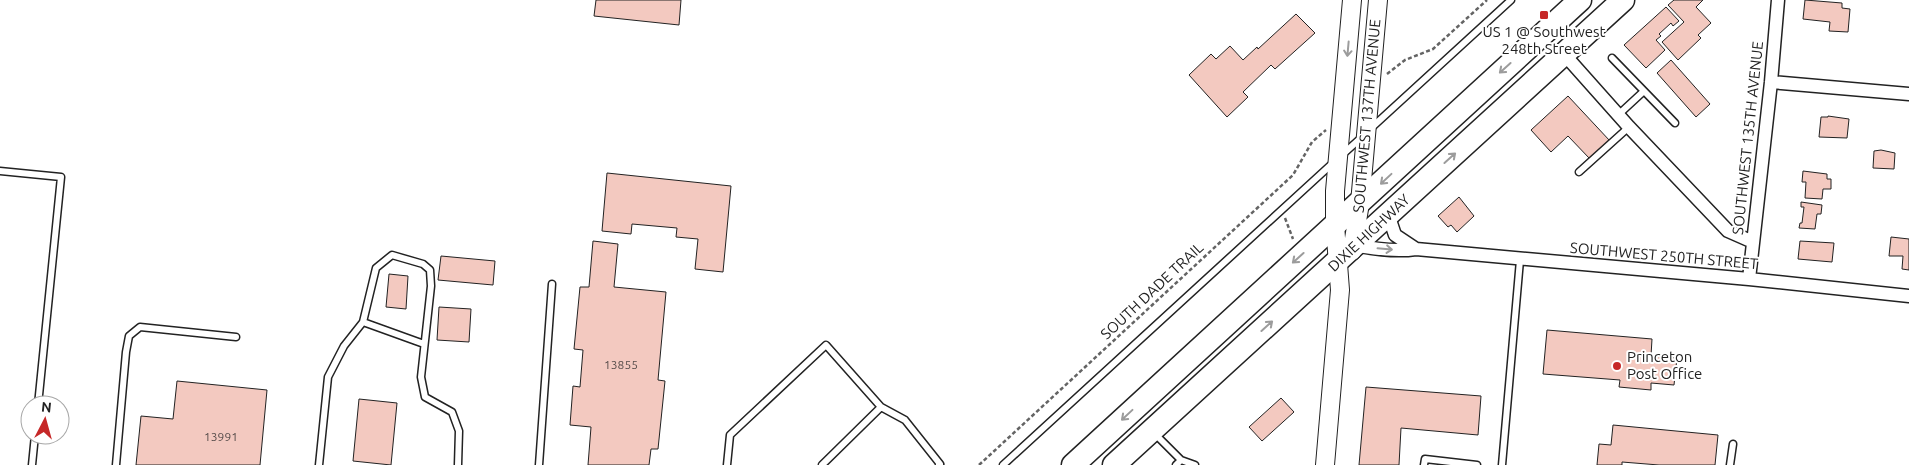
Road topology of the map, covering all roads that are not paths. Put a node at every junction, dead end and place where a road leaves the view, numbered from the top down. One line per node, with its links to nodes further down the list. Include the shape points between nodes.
1 (1352, 0): 16 (main road, SOUTHWEST 137TH AVENUE, one-way to 16)
2 (1378, 0): 15 (main road, SOUTHWEST 137TH AVENUE)
3 (1511, 0): 15 (lane)
4 (1580, 0): 19 (highway, DIXIE HIGHWAY, one-way to 19)
5 (1623, 0): 7 (highway, DIXIE HIGHWAY)
6 (1778, 0): 9 (street, SOUTHWEST 135TH AVENUE)
7 (1564, 54): 12 (street); 20 (highway, DIXIE HIGHWAY, one-way to 7)
8 (1612, 58): 10 (lane)
9 (1772, 82): 11 (street); 22 (street, SOUTHWEST 135TH AVENUE)
10 (1644, 91): 12 (lane); 13 (lane)
11 (1909, 94)
12 (1618, 115): 14 (street)
13 (1675, 123)
14 (1629, 128): 18 (lane); 22 (street, via 1728,231)
15 (1366, 134): 16 (lane); 19 (main road, SOUTHWEST 137TH AVENUE)
16 (1338, 159): 21 (main road, SOUTHWEST 137TH AVENUE); 50 (lane)
17 (0, 171): 35 (lane, via 61,177)
18 (1579, 172)
19 (1360, 203): 21 (highway, DIXIE HIGHWAY); 23 (main road, SOUTHWEST 137TH AVENUE)
20 (1388, 214): 23 (highway, DIXIE HIGHWAY); 24 (street, SOUTHWEST 250TH STREET, via 1395,235)
21 (1335, 225): 26 (main road, SOUTHWEST 137TH AVENUE); 30 (highway, DIXIE HIGHWAY, one-way to 30)
22 (1753, 242): 27 (street, SOUTHWEST 135TH AVENUE)
23 (1354, 245): 24 (street, SOUTHWEST 250TH STREET, one-way to 24, via 1404,251); 26 (highway, DIXIE HIGHWAY); 29 (main road, SOUTHWEST 137TH AVENUE)
24 (1416, 249): 25 (street, SOUTHWEST 250TH STREET)
25 (1520, 260): 27 (street, SOUTHWEST 250TH STREET); 57 (lane)
26 (1336, 262): 29 (main road, SOUTHWEST 137TH AVENUE); 37 (highway, DIXIE HIGHWAY, one-way to 26)
27 (1749, 280): 31 (street, SOUTHWEST 250TH STREET)
28 (552, 284): 46 (lane)
29 (1340, 290): 54 (main road, SOUTHWEST 137TH AVENUE)
30 (1261, 292): 37 (highway, via 1238,333 1160,403 1154,412); 51 (highway, DIXIE HIGHWAY, one-way to 51)
31 (1909, 296)
32 (364, 322): 34 (lane); 34 (lane, via 376,268 392,254 408,258 430,270 432,286); 44 (lane, via 344,346 328,377)
33 (236, 337): 43 (lane, via 140,327 129,336)
34 (424, 344): 45 (lane, via 421,377 425,397 452,412 459,431)
35 (39, 395)
36 (881, 407): 47 (lane, via 826,345 730,435); 48 (lane); 49 (lane, via 905,420)
37 (1151, 431): 40 (lane); 52 (highway, DIXIE HIGHWAY)
38 (1732, 444): 58 (lane)
39 (34, 445): 42 (lane)
40 (1178, 463): 53 (lane)
41 (1464, 464): 55 (lane, via 1425,459); 56 (lane)
42 (32, 465)
43 (116, 465)
44 (318, 465)
45 (458, 465)
46 (539, 465)
47 (727, 465)
48 (822, 465)
49 (939, 465)
50 (1003, 465)
51 (1072, 465)
52 (1114, 465)
53 (1195, 465)
54 (1325, 465)
55 (1424, 465)
56 (1477, 465)
57 (1502, 465)
58 (1730, 465)

